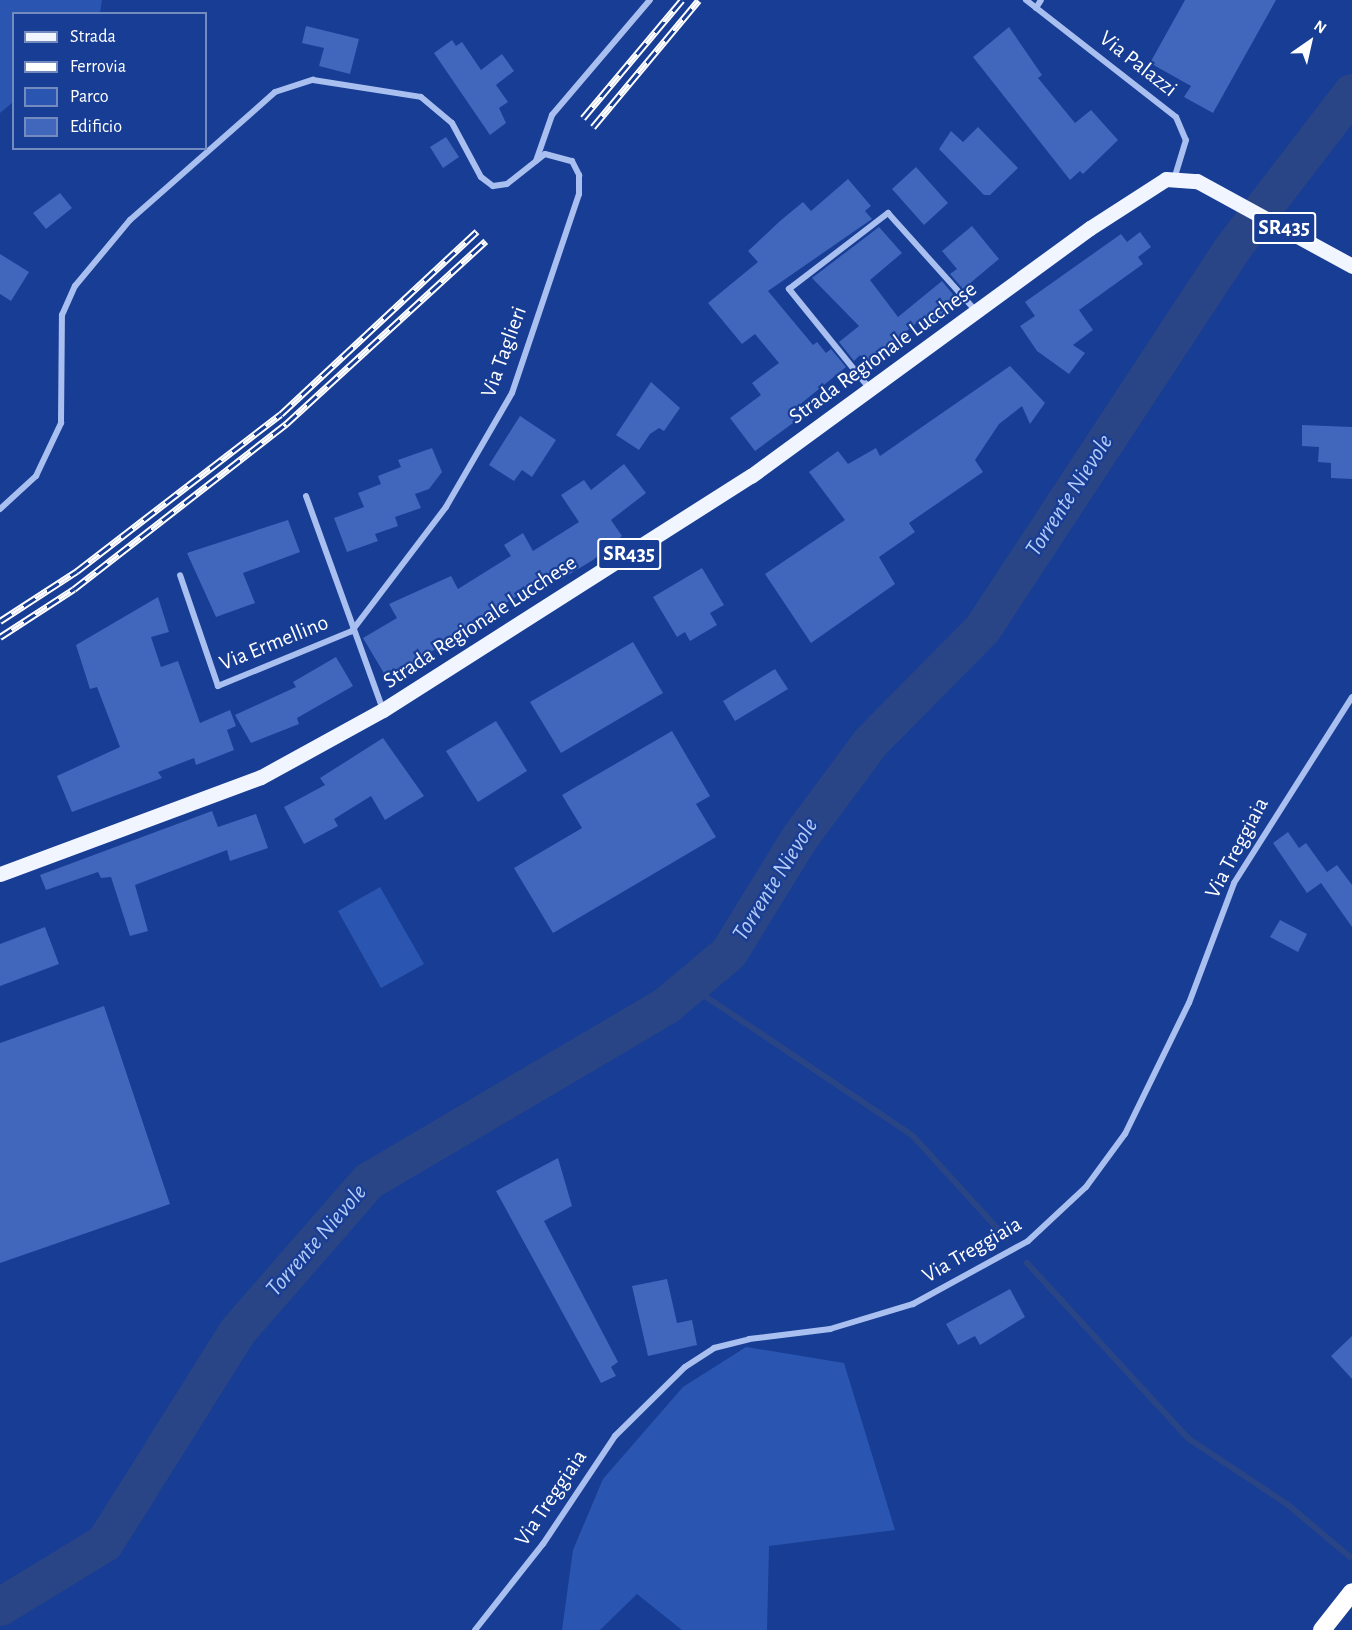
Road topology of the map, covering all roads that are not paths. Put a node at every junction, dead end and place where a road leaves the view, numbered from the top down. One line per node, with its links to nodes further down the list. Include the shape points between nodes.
1 (650, 0): 5 (street, via 557,108)
2 (1026, 0): 4 (street, Via Palazzi)
3 (1041, 0): 4 (street)
4 (1036, 8): 6 (street, Via Palazzi, via 1176,117 1186,140)
5 (536, 162): 11 (street, via 507,184 493,186 481,177 452,123 421,97 313,80 275,92 130,220 75,286 63,315 62,423 36,476); 13 (street, Via Taglieri, via 545,154 564,156 577,168 580,184 512,393 446,507)
6 (1174, 178): 7 (main road, SR435, via 1217,191); 8 (main road, Strada Regionale Lucchese / SR435, via 1090,228)
7 (1352, 266)
8 (977, 312): 9 (main road, Strada Regionale Lucchese / SR435); 9 (street, via 888,213 789,289)
9 (871, 390): 15 (main road, Strada Regionale Lucchese / SR435, via 751,476)
10 (306, 496): 13 (street, Via Ermellino)
11 (0, 509)
12 (180, 575): 13 (street, Via Ermellino, via 218,686)
13 (352, 631): 15 (street, Via Ermellino)
14 (1352, 697): 18 (street, Via Treggiaia, via 1234,883 1189,1003 1130,1124 1086,1187 1028,1241 913,1304 830,1329 749,1339 714,1348 685,1367 615,1436 543,1544)
15 (383, 710): 16 (main road, Strada Regionale Lucchese / SR435, via 261,777)
16 (0, 874)
17 (1352, 1592): 19 (highway)
18 (475, 1630)
19 (1322, 1630)

